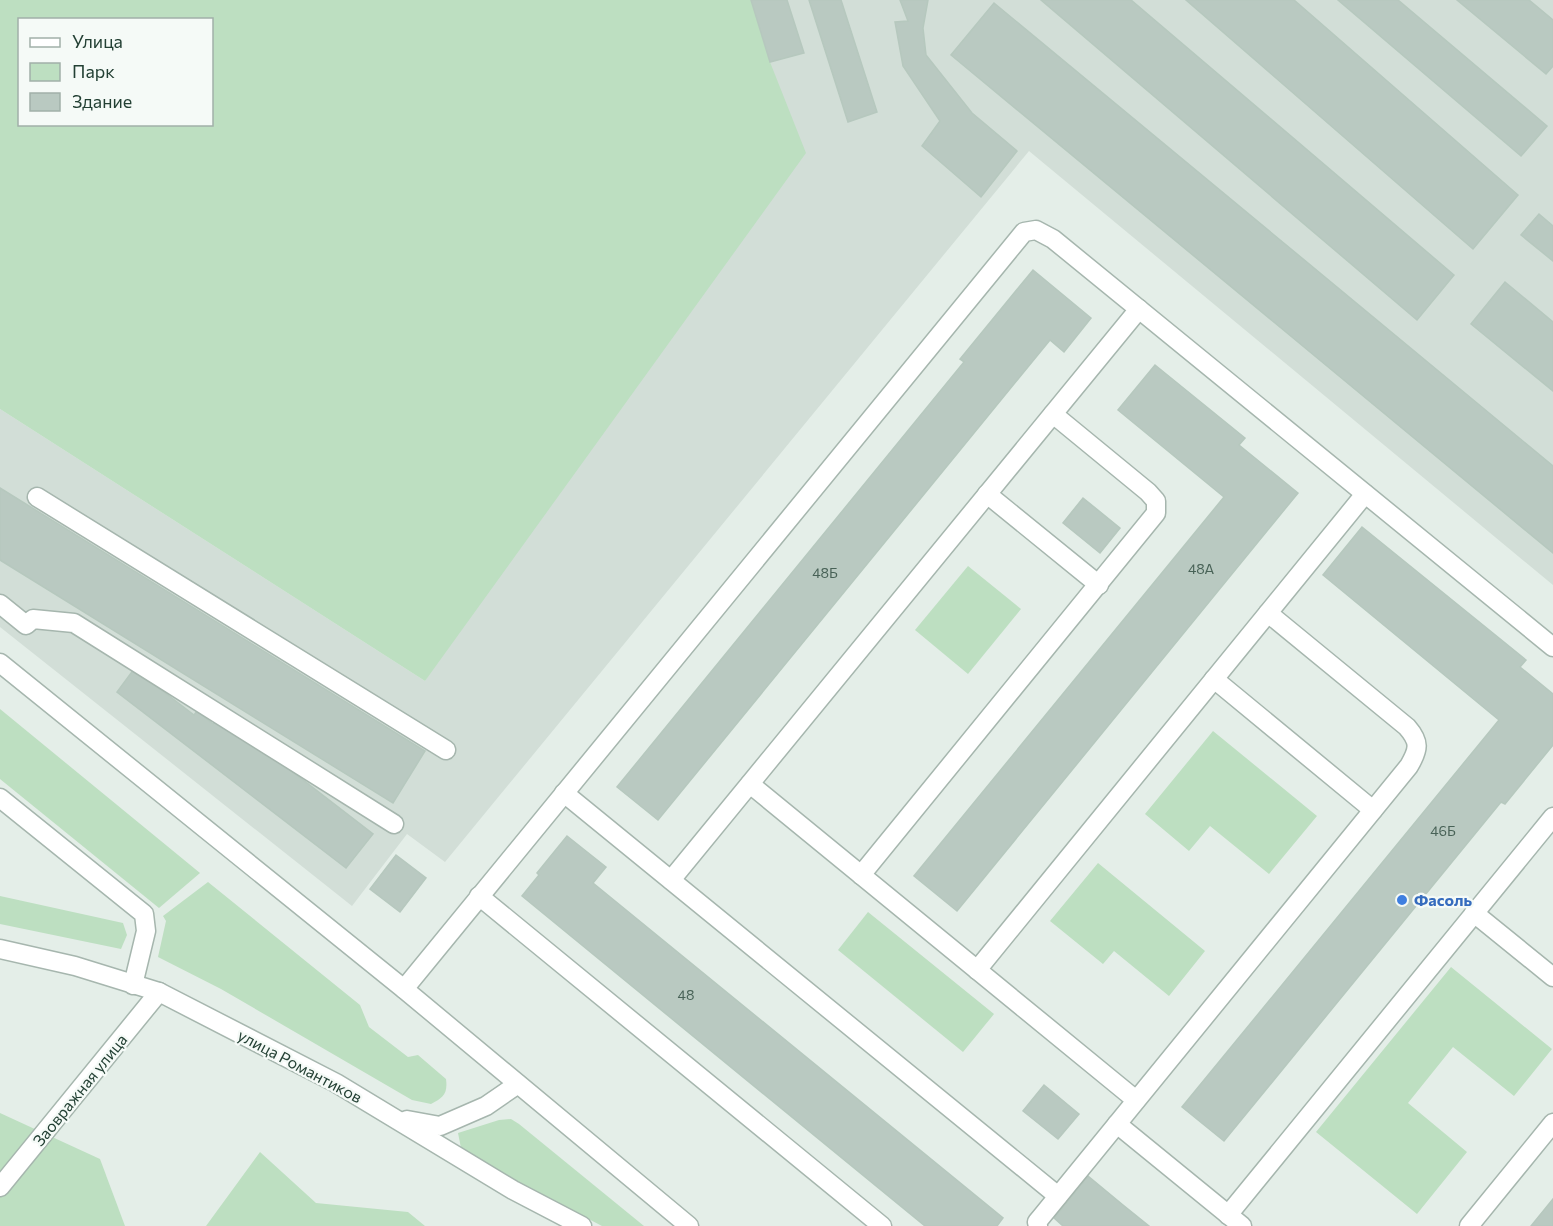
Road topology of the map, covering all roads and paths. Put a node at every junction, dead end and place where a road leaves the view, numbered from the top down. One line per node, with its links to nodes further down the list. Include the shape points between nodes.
1 (1139, 309): 2 (street); 4 (street); 14 (street, via 1053,239 1036,230 1024,232)
2 (1053, 414): 3 (street); 6 (street, via 1156,501 1156,513)
3 (987, 494): 6 (street); 13 (street)
4 (1365, 494): 8 (street); 9 (street)
5 (37, 497): 12 (street)
6 (1099, 585): 19 (street)
7 (0, 604): 18 (street, via 26,625 33,619 74,623)
8 (1268, 613): 11 (street); 16 (street, via 1416,737 1417,753)
9 (1553, 647)
10 (0, 663): 27 (street)
11 (1214, 680): 16 (street); 24 (street)
12 (446, 750)
13 (750, 784): 19 (street); 20 (street)
14 (564, 792): 20 (street); 21 (street)
15 (0, 798): 26 (street, via 144,914 146,931)
16 (1373, 810): 30 (street)
17 (1551, 823): 22 (street)
18 (394, 824)
19 (861, 875): 24 (street)
20 (671, 880): 35 (street)
21 (479, 896): 27 (street); 39 (street)
22 (1474, 913): 25 (street); 36 (street)
23 (0, 949): 26 (street, улица Романтиков, via 75,966)
24 (976, 970): 30 (street)
25 (1553, 977)
26 (133, 985): 28 (street, улица Романтиков)
27 (404, 989): 29 (street)
28 (159, 992): 31 (street, улица Романтиков, via 336,1083); 34 (street, Заовражная улица)
29 (518, 1084): 31 (street, via 486,1106 440,1126); 38 (street)
30 (1136, 1100): 33 (street)
31 (396, 1119): 37 (street, улица Романтиков, via 513,1190)
32 (1553, 1123): 41 (street)
33 (1117, 1124): 35 (street); 36 (street)
34 (0, 1187)
35 (1058, 1196): 40 (street, via 1037,1222)
36 (1235, 1220)
37 (582, 1226)
38 (689, 1226)
39 (882, 1226)
40 (1038, 1226)
41 (1469, 1226)

